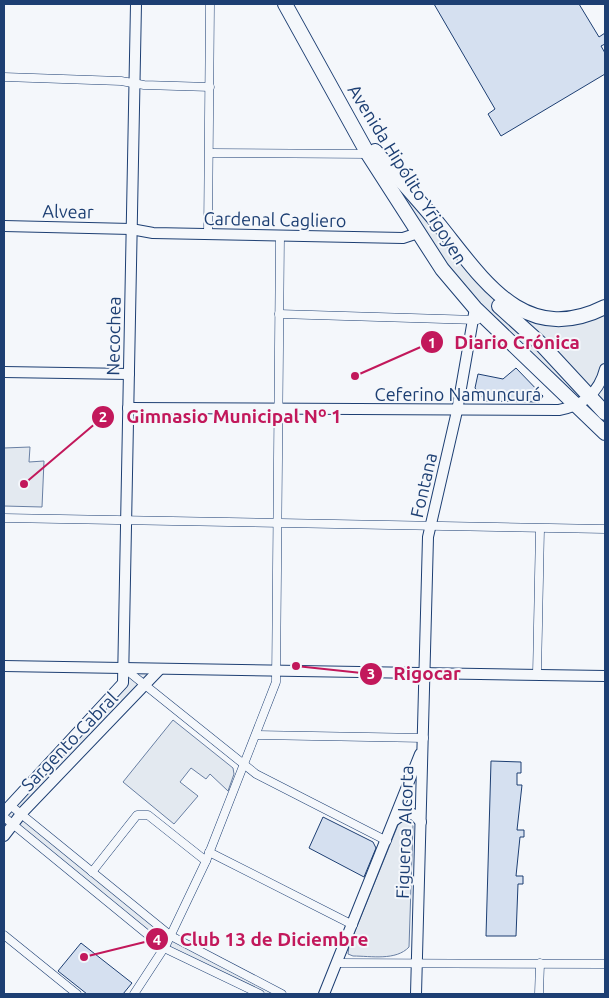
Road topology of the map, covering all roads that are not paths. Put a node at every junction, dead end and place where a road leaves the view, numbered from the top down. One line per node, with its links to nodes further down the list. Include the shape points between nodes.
1 (136, 4): 5 (street, Necochea)
2 (210, 4): 6 (street)
3 (285, 4): 8 (highway, Avenida Hipólito Yrigoyen)
4 (4, 77): 5 (street)
5 (134, 83): 6 (street); 10 (street, Necochea)
6 (210, 87): 7 (street)
7 (210, 153): 8 (street); 12 (street)
8 (372, 153): 11 (highway, Avenida Hipólito Yrigoyen); 14 (highway, via 502,299 522,311 554,319 584,316)
9 (4, 226): 10 (street, Alvear)
10 (131, 229): 12 (street, Cardenal Cagliero, via 153,233); 19 (street, Necochea)
11 (418, 233): 13 (street, Cardenal Cagliero, via 403,238); 16 (highway, Avenida Hipólito Yrigoyen); 20 (highway, via 430,233 440,238 488,296 542,345)
12 (208, 234): 13 (street, Cardenal Cagliero)
13 (280, 236): 15 (street)
14 (605, 307)
15 (279, 314): 16 (street); 23 (street)
16 (474, 314): 21 (highway, Avenida Hipólito Yrigoyen, via 488,320); 24 (street, Fontana)
17 (605, 369): 20 (street)
18 (4, 372): 19 (street)
19 (128, 374): 22 (street, Necochea)
20 (590, 397): 21 (street, Ceferino Namuncurá); 25 (highway)
21 (577, 405): 24 (street, Ceferino Namuncurá, via 552,411); 26 (highway, Avenida Hipólito Yrigoyen)
22 (128, 408): 23 (street, Ceferino Namuncurá); 28 (street, Necochea)
23 (278, 409): 24 (street, Ceferino Namuncurá); 29 (street)
24 (457, 411): 30 (street, Fontana)
25 (605, 414)
26 (605, 433)
27 (4, 518): 28 (street)
28 (126, 520): 29 (street); 34 (street, Necochea)
29 (277, 523): 30 (street); 36 (street)
30 (430, 525): 31 (street); 37 (street, Fontana)
31 (540, 529): 32 (street); 38 (street)
32 (605, 529)
33 (4, 666): 34 (street)
34 (125, 669): 35 (street); 40 (street); 44 (street, via 123,683)
35 (159, 670): 36 (street); 40 (street, Sargento Cabral)
36 (276, 671): 37 (street); 41 (street, via 276,682)
37 (425, 672): 38 (street); 42 (street, Figueroa Alcorta)
38 (537, 674): 39 (street)
39 (605, 676)
40 (145, 685): 43 (street); 45 (street, Sargento Cabral)
41 (257, 734): 42 (street); 43 (street)
42 (424, 741): 47 (street); 48 (street, Figueroa Alcorta)
43 (245, 766): 51 (street); 52 (street)
44 (7, 809): 45 (street)
45 (21, 814): 49 (street, Sargento Cabral); 54 (street)
46 (4, 817): 49 (street)
47 (395, 820): 48 (street, via 402,815 413,814); 51 (street)
48 (421, 822): 61 (street, Figueroa Alcorta)
49 (13, 824): 50 (street, Sargento Cabral); 58 (street)
50 (4, 836)
51 (387, 841): 55 (street)
52 (209, 852): 53 (street); 55 (street)
53 (206, 861): 54 (street, via 148,815 142,814 136,815); 57 (street)
54 (92, 872): 57 (street)
55 (353, 925): 59 (street)
56 (4, 935): 63 (street)
57 (171, 936): 58 (street); 66 (street)
58 (164, 948): 64 (street); 65 (street)
59 (338, 963): 61 (street); 67 (street)
60 (540, 963): 61 (street); 62 (street); 69 (street)
61 (416, 964): 68 (street, Figueroa Alcorta)
62 (605, 964)
63 (77, 994)
64 (134, 994)
65 (260, 994)
66 (282, 994)
67 (324, 994)
68 (416, 994)
69 (539, 994)

